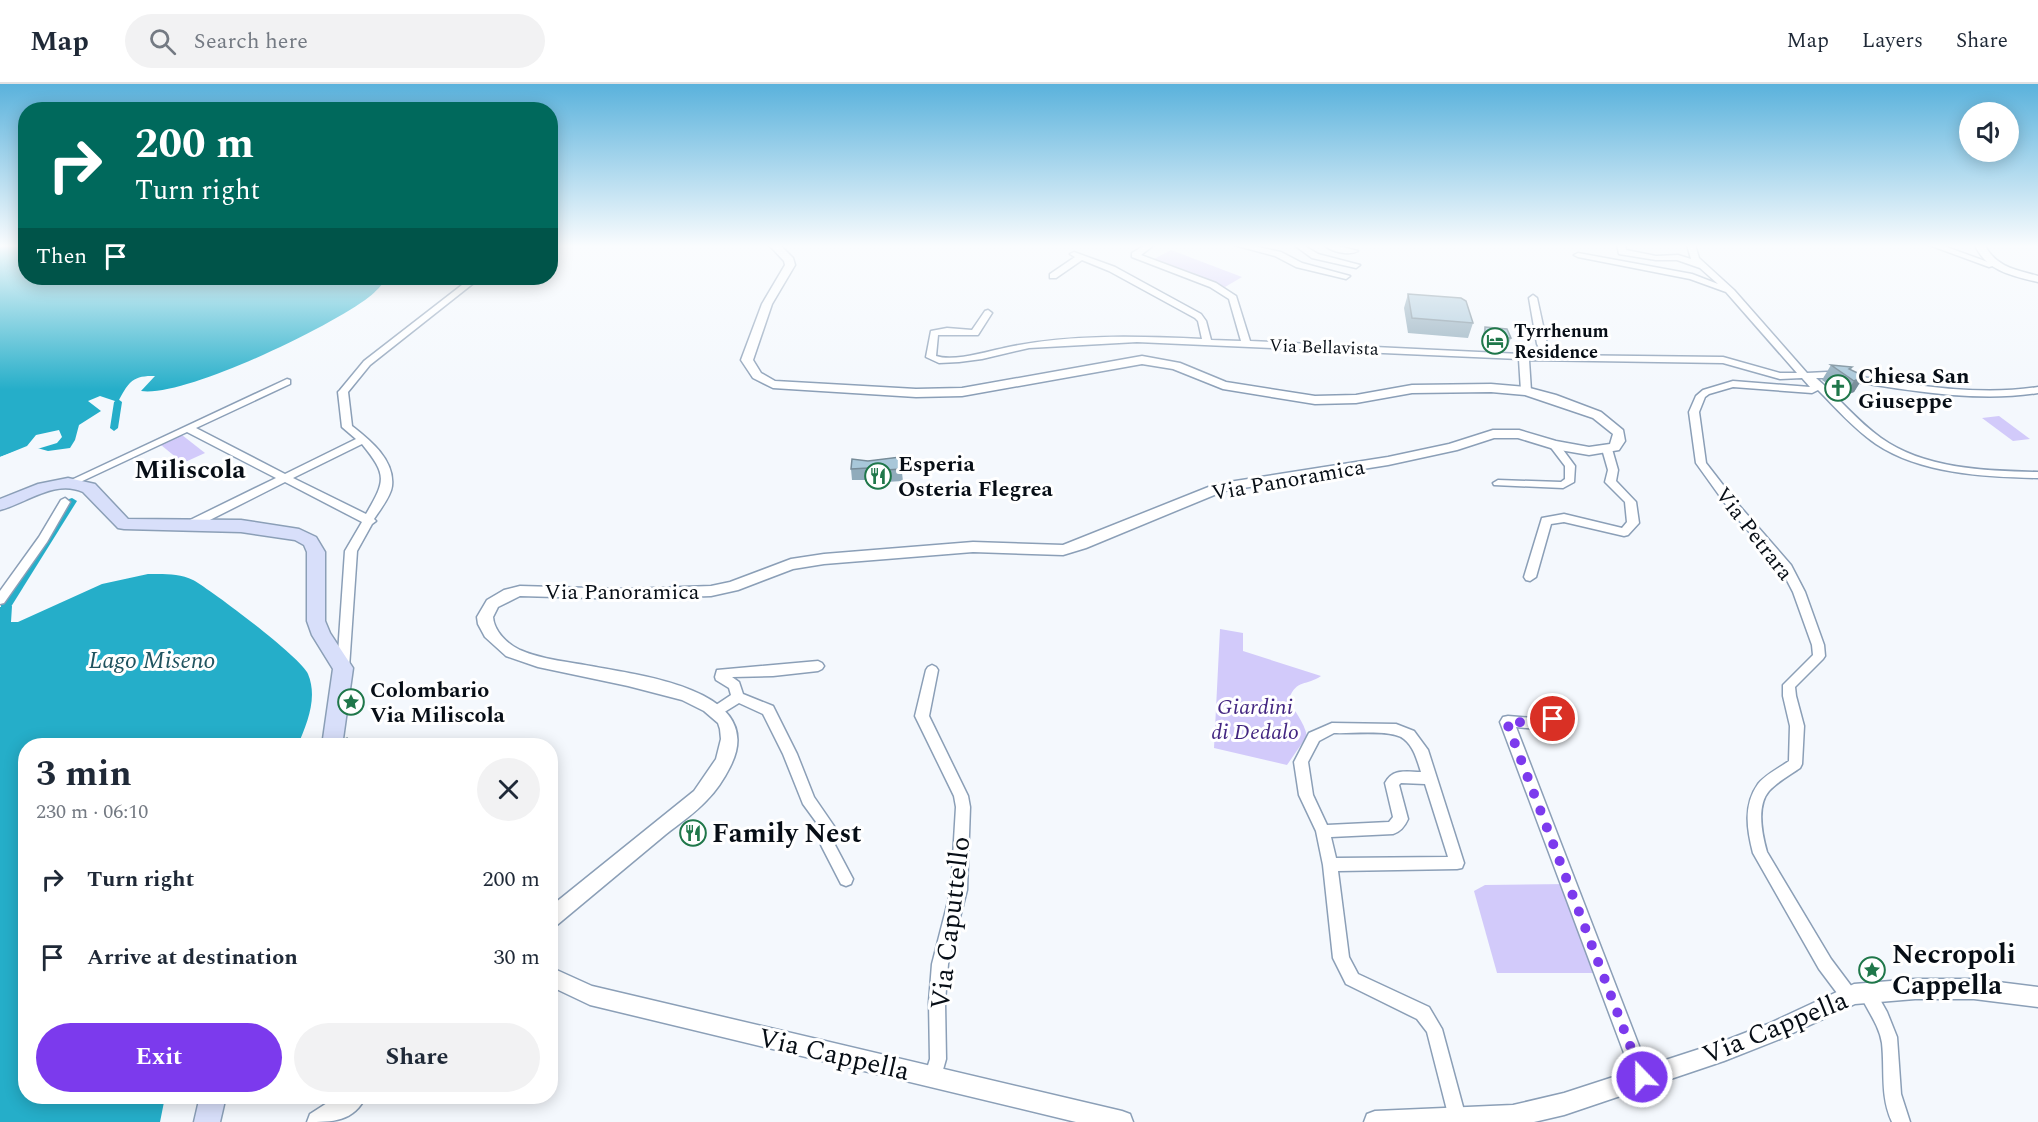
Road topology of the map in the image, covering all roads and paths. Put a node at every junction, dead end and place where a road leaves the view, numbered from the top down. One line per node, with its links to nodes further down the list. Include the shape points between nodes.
1 (456, 293): 17 (street, via 367,363 343,392 347,427)
2 (773, 293): 15 (street, via 747,360 750,370 773,384 962,392 1142,360 1176,366 1223,385 1315,400 1356,399 1412,389)
3 (1158, 293): 8 (street, via 1198,316)
4 (1226, 293): 9 (street, via 1233,298)
5 (1732, 293): 12 (street)
6 (1533, 298): 11 (street, via 1542,344)
7 (988, 313): 8 (street, Via Bellavista, via 975,333 934,333 931,357 959,359 1029,345 1116,339)
8 (1207, 342): 9 (street, Via Bellavista)
9 (1246, 344): 10 (street, Via Bellavista)
10 (1524, 357): 11 (street, Via Bellavista); 15 (street)
11 (1549, 358): 12 (street, Via Bellavista, via 1723,360 1780,376)
12 (1807, 376): 14 (street, Via Bellavista, via 1827,375 1968,393); 20 (street, via 1894,451 1985,472); 43 (street, Via Petrara, via 1815,387 1812,390 1745,384 1717,387 1701,396 1694,412 1701,463 1785,565 1818,645 1819,656 1789,685 1798,738 1795,764 1764,788 1755,803 1754,827 1760,853 1825,964)
13 (287, 382): 16 (street)
14 (2038, 390)
15 (1526, 391): 19 (street, via 1580,407 1613,426 1619,441)
16 (188, 428): 21 (street); 22 (street)
17 (363, 439): 21 (street); 26 (street, via 384,464 387,475 387,487)
18 (1554, 445): 19 (street, Via Panoramica, via 1589,452); 23 (street, via 1570,466 1570,480 1563,485); 35 (street, Via Panoramica, via 1519,434 1493,434 1388,461 1221,487 1063,550 984,546 824,559 791,564 733,586 702,592 520,591 506,594 485,612 483,621 491,635 516,654 677,692)
19 (1607, 449): 28 (street, via 1613,470 1610,482 1628,495 1633,505 1633,523 1624,532 1564,518 1546,521)
20 (2038, 475)
21 (284, 478): 26 (street); 27 (street)
22 (72, 482): 25 (main road, via 44,488); 27 (main road, via 89,488 124,524)
23 (1498, 483)
24 (65, 502): 29 (street)
25 (0, 506)
26 (370, 521): 31 (street, via 351,551)
27 (190, 525): 31 (main road, via 241,526 299,535 310,541 316,552 316,621)
28 (1530, 577)
29 (0, 600)
30 (818, 666): 33 (street, via 722,674 734,685)
31 (343, 668): 36 (main road)
32 (932, 670): 46 (street, Via Caputtello, via 922,716 963,807 959,890 940,964 938,1059)
33 (738, 697): 35 (street); 40 (street, via 768,710 808,800 829,829 828,845)
34 (1549, 705): 45 (street, via 1553,719 1548,725 1507,723)
35 (718, 711): 41 (street, via 729,734 727,756 717,776 700,795)
36 (334, 738)
37 (1429, 778): 38 (street, via 1398,777 1392,783 1401,819 1393,828); 38 (street, via 1420,750 1410,735 1396,729 1332,728 1314,737 1301,762 1306,795); 39 (street, via 1457,863)
38 (1323, 831): 39 (street)
39 (1330, 865): 48 (street, via 1341,958 1352,979 1423,1013 1434,1029)
40 (846, 879)
41 (558, 912)
42 (558, 980): 46 (street, Via Cappella, via 590,995)
43 (1858, 994): 44 (street, Via Cappella, via 1974,989); 45 (street, Via Cappella, via 1763,1036); 52 (street, via 1886,1029 1892,1098)
44 (2038, 997)
45 (1642, 1077): 48 (street, Via Cappella, via 1564,1104 1523,1113)
46 (933, 1078): 50 (street, Via Cappella)
47 (345, 1109): 49 (street)
48 (1457, 1118): 51 (street, Via Cappella)
49 (318, 1122)
50 (1122, 1122)
51 (1375, 1122)
52 (1901, 1122)

